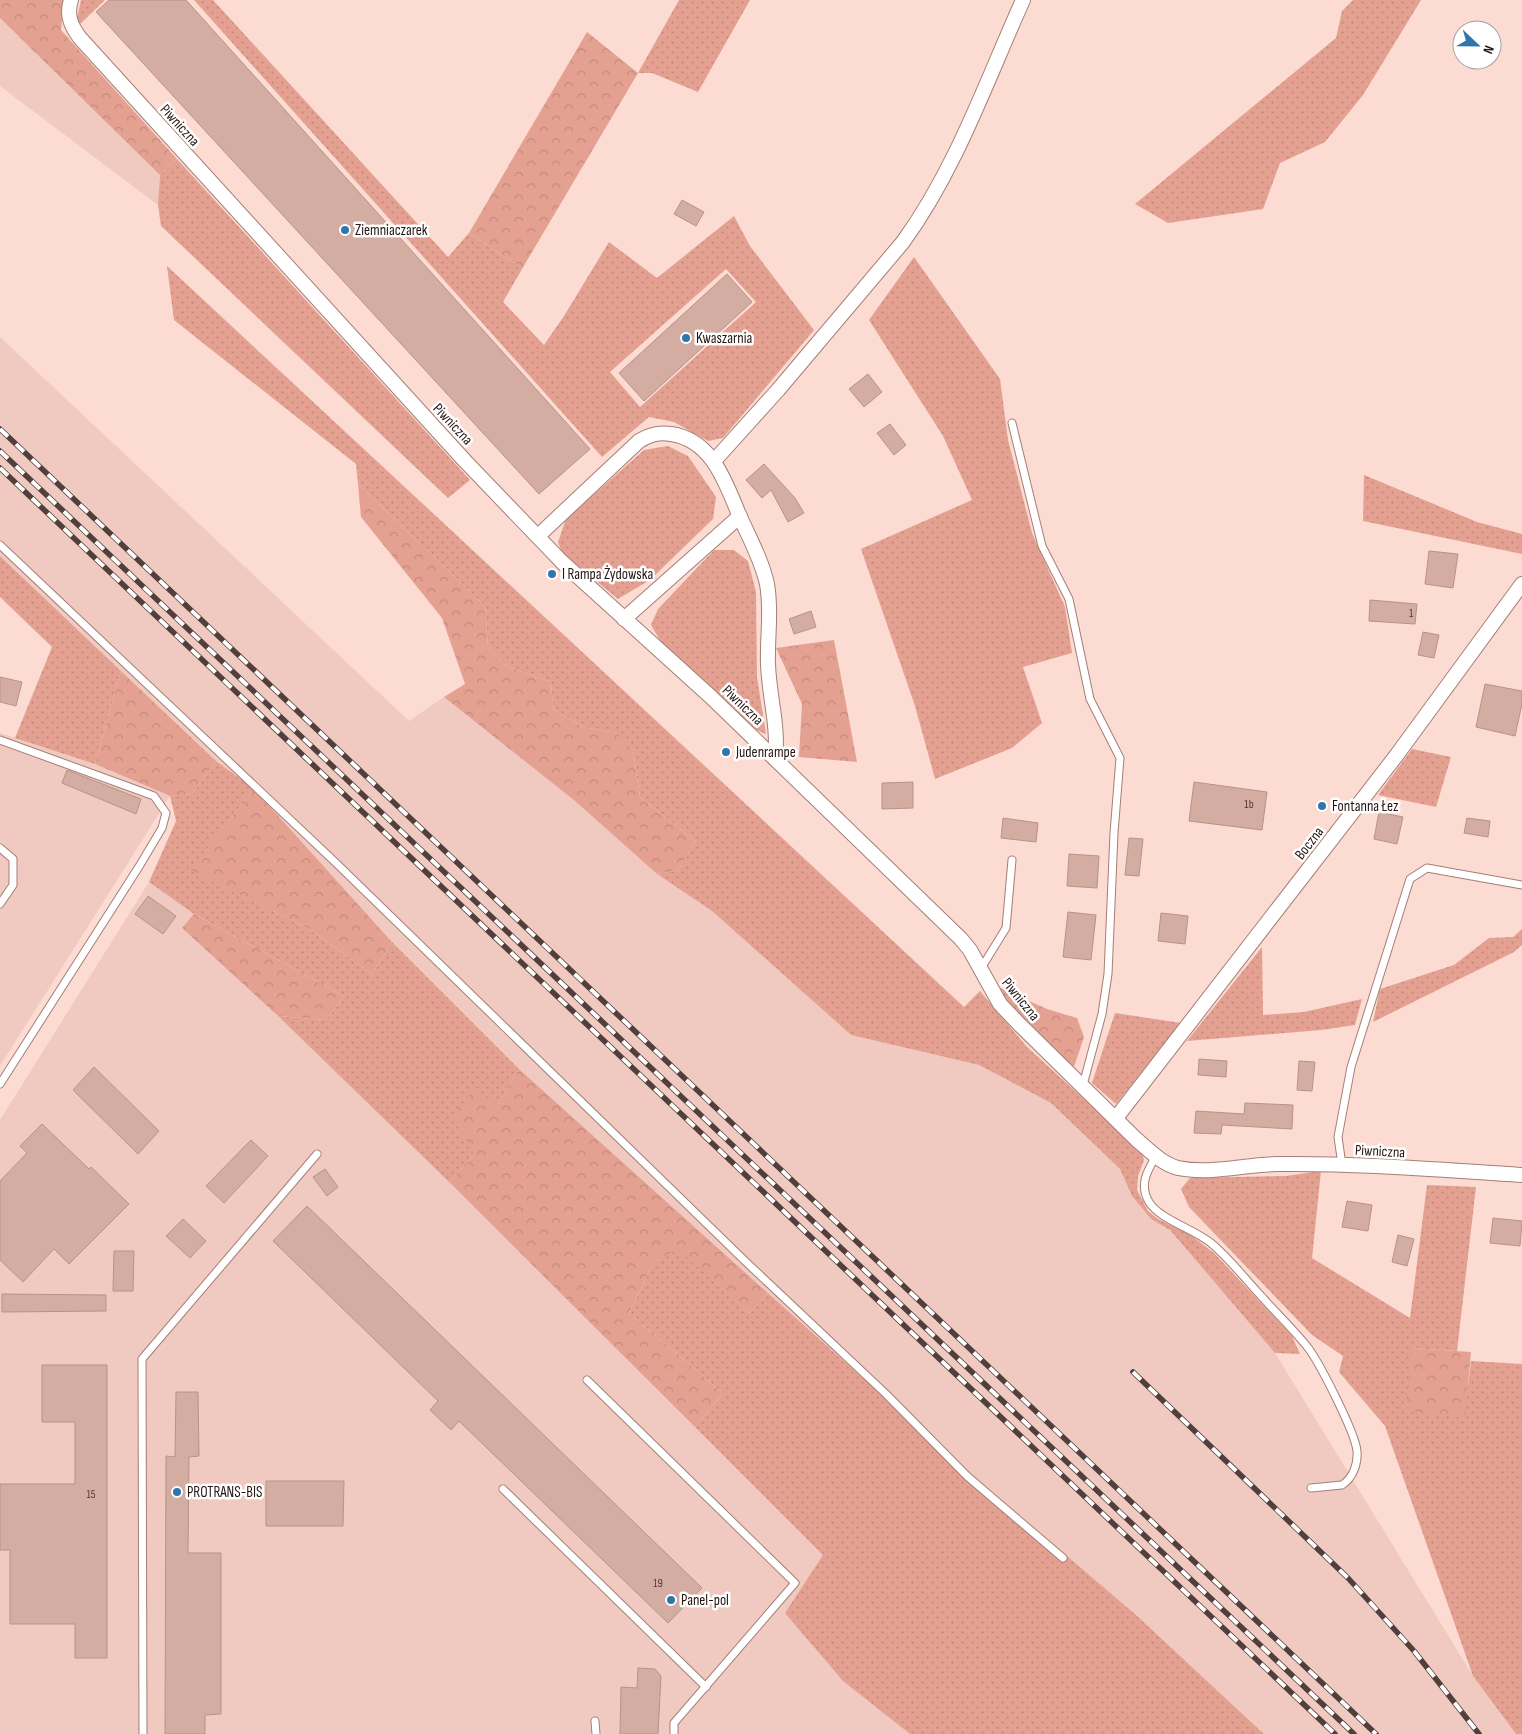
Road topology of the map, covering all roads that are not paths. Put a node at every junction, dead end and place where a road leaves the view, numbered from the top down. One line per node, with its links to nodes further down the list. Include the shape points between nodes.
1 (71, 0): 6 (street, Piwniczna, via 68,13 71,26 94,53 465,461)
2 (1023, 0): 4 (street, via 959,144 920,218)
3 (1012, 423): 18 (lane, via 1042,546 1069,599 1090,699 1120,758 1108,974 1102,1014)
4 (714, 462): 5 (street); 6 (street, via 701,446 683,436 648,435)
5 (740, 516): 9 (street); 11 (street, via 762,566 769,600 768,665 776,729)
6 (538, 536): 9 (street, Piwniczna)
7 (0, 544): 27 (lane, via 335,862 967,1476)
8 (1522, 584): 19 (street, Boczna, via 1396,756)
9 (624, 619): 11 (street, Piwniczna)
10 (0, 740): 17 (lane, via 154,796 166,813 162,828 140,865)
11 (775, 759): 16 (street, Piwniczna, via 960,938)
12 (0, 848): 15 (lane, via 13,858 13,885)
13 (1012, 860): 16 (lane, via 1006,928)
14 (1522, 885): 22 (lane, via 1427,868 1410,879 1351,1067 1338,1137)
15 (0, 904)
16 (980, 970): 18 (street, Piwniczna, via 1006,1011)
17 (0, 1084)
18 (1083, 1085): 19 (street, Piwniczna)
19 (1116, 1118): 21 (street, Piwniczna)
20 (318, 1154): 30 (lane, via 142,1359)
21 (1156, 1156): 22 (street, Piwniczna, via 1177,1168 1211,1170 1277,1164); 25 (lane, via 1144,1179 1150,1203 1220,1251 1306,1345 1355,1442 1357,1457 1353,1472 1342,1485)
22 (1342, 1165): 23 (street, Piwniczna)
23 (1522, 1175)
24 (587, 1380): 28 (lane, via 795,1583)
25 (1311, 1488)
26 (502, 1489): 28 (lane)
27 (1063, 1558)
28 (706, 1686): 32 (lane, via 674,1723)
29 (595, 1721): 31 (lane)
30 (143, 1734)
31 (596, 1734)
32 (674, 1734)

